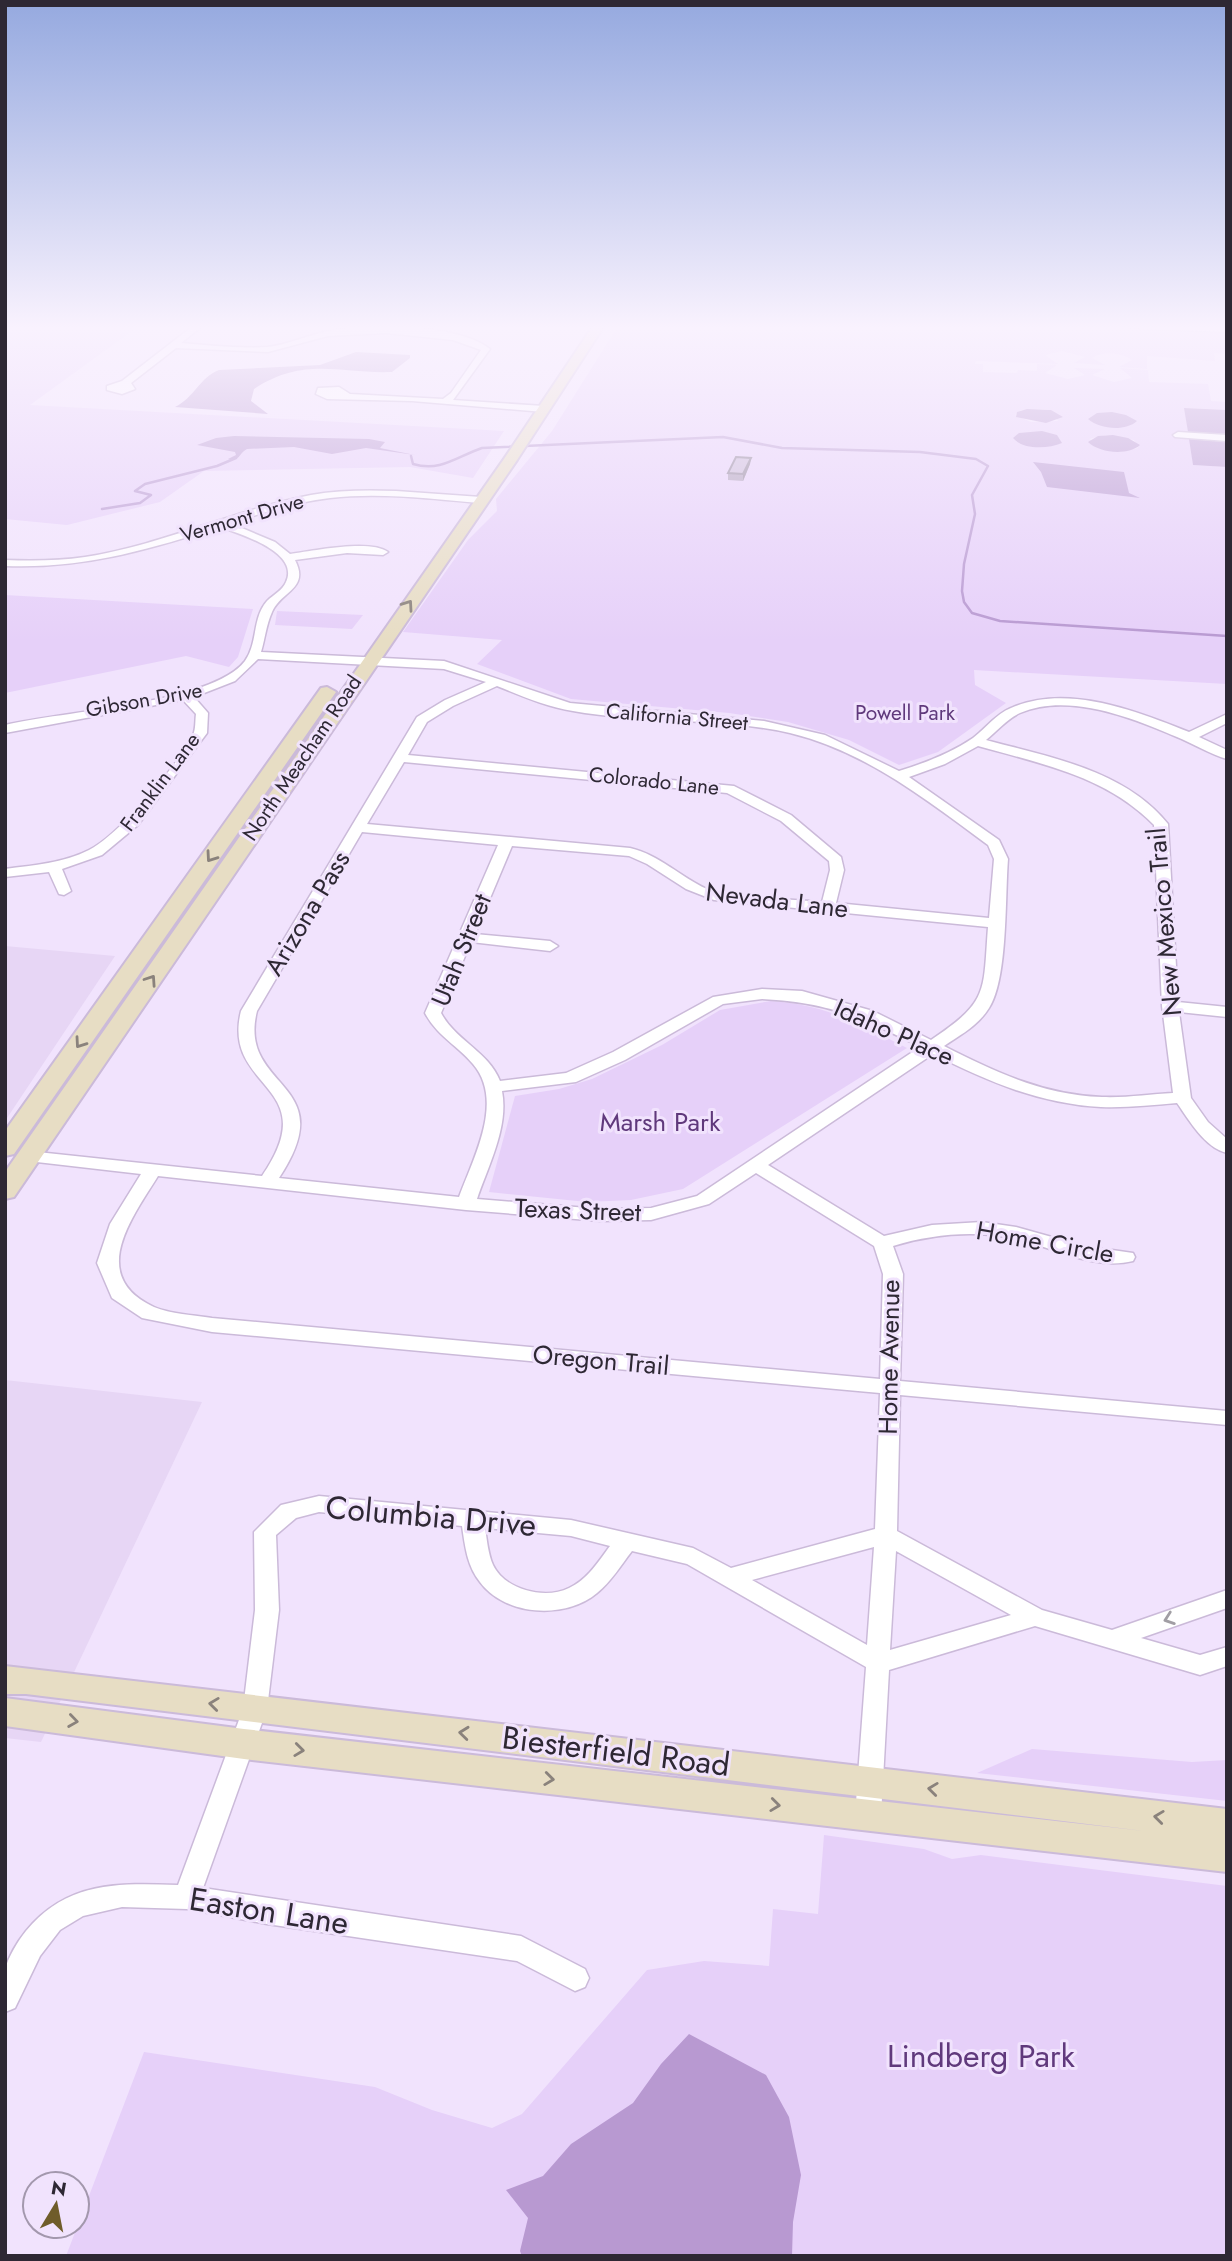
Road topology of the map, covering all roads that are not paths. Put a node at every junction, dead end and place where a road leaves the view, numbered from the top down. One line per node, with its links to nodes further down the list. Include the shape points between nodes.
1 (515, 432): 5 (main road, North Meacham Road)
2 (524, 432): 5 (main road, North Meacham Road)
3 (1178, 435): 4 (street)
4 (1227, 438)
5 (512, 445): 6 (main road, North Meacham Road); 7 (main road, North Meacham Road)
6 (464, 499): 7 (street, Vermont Drive); 8 (street, Vermont Drive, via 335,494); 12 (main road, North Meacham Road)
7 (481, 500): 14 (main road, North Meacham Road, one-way to 7)
8 (223, 524): 10 (street, via 278,547); 11 (street, Vermont Drive, via 90,560 36,566)
9 (383, 552): 10 (street, via 347,550)
10 (289, 557): 13 (street, Gibson Drive, via 295,576 267,608)
11 (5, 563)
12 (419, 564)
13 (255, 654): 14 (street, California Street); 16 (street, Gibson Drive, via 230,680)
14 (361, 654): 15 (street, California Street, via 465,669); 39 (main road, North Meacham Road)
15 (497, 682): 22 (street, Arizona Pass, via 422,720); 23 (street, California Street, via 571,707 791,729 846,747)
16 (187, 696): 18 (street, Gibson Drive, via 73,713); 26 (street, Franklin Lane, via 202,713 201,733 191,748 126,830 107,846)
17 (1227, 719): 19 (street)
18 (5, 729)
19 (1189, 737): 20 (street, via 1077,703 1031,704 1015,710); 21 (street)
20 (976, 741): 23 (street, via 944,761); 33 (street, New Mexico Trail, via 1118,787 1145,805 1161,824)
21 (1227, 755)
22 (402, 758): 24 (street, Arizona Pass); 29 (street, Colorado Lane, via 729,789 748,795 836,860)
23 (900, 775): 30 (street, California Street, via 994,843 1001,859)
24 (359, 828): 25 (street, Nevada Lane); 42 (street, Arizona Pass, via 248,1012 244,1036 252,1061 280,1090 293,1112 289,1145)
25 (507, 841): 29 (street, Nevada Lane, via 645,855 694,890 714,896); 31 (street, Utah Street)
26 (54, 866): 27 (street, Franklin Lane); 28 (street)
27 (5, 873)
28 (64, 891)
29 (828, 907): 30 (street, Nevada Lane)
30 (997, 923): 35 (street, Texas Street, via 991,986 982,1007 969,1022)
31 (464, 937): 32 (street); 36 (street, Utah Street, via 433,1013 439,1026 482,1064)
32 (551, 946)
33 (1170, 1006): 34 (street); 37 (street, New Mexico Trail)
34 (1227, 1012)
35 (930, 1047): 36 (street, Idaho Place, via 835,1003 762,994 719,1000 570,1078); 37 (street, Idaho Place, via 993,1078 1065,1098 1103,1102); 40 (street, Texas Street)
36 (495, 1087): 44 (street, via 496,1110)
37 (1182, 1098): 38 (street, via 1202,1126)
38 (1227, 1148)
39 (17, 1153): 41 (street, Texas Street); 43 (main road, North Meacham Road)
40 (757, 1166): 44 (street, Texas Street, via 703,1200 651,1214 600,1215); 45 (street, Home Avenue)
41 (152, 1170): 42 (street, Texas Street); 47 (street, Oregon Trail, via 119,1224 107,1263 119,1293 149,1313 226,1326)
42 (266, 1183): 44 (street, Texas Street)
43 (5, 1191)
44 (467, 1204)
45 (882, 1242): 46 (street, Home Circle, via 917,1231 968,1227 1013,1232 1109,1258); 47 (street, Home Avenue, via 893,1275)
46 (1126, 1257)
47 (889, 1387): 48 (street, Oregon Trail); 50 (street, Home Avenue)
48 (1227, 1418)
49 (472, 1518): 51 (street, Columbia Drive, via 571,1528); 51 (street, via 486,1574 501,1590 525,1600 552,1601 589,1587); 59 (street, Columbia Drive, via 319,1504 289,1511 265,1532 267,1610)
50 (886, 1535): 52 (street); 54 (street); 57 (street, Home Avenue)
51 (627, 1541): 52 (street, Columbia Drive, via 693,1557)
52 (729, 1577): 57 (street, Columbia Drive)
53 (1227, 1599): 55 (street, one-way to 55)
54 (1035, 1617): 55 (street); 57 (street)
55 (1110, 1640): 56 (street, via 1200,1665)
56 (1227, 1656)
57 (879, 1664): 62 (street, Home Avenue)
58 (5, 1680): 59 (main road, Biesterfield Road, one-way to 58)
59 (255, 1709): 61 (street, Columbia Drive); 62 (main road, Biesterfield Road, one-way to 59)
60 (5, 1712): 61 (main road, Biesterfield Road, one-way to 61)
61 (244, 1744): 63 (main road, Biesterfield Road, one-way to 63); 66 (street, Columbia Drive)
62 (871, 1782): 63 (street, Home Avenue); 64 (main road, Biesterfield Road, one-way to 62)
63 (868, 1816): 65 (main road, Biesterfield Road)
64 (1227, 1825)
65 (1227, 1856)
66 (187, 1897): 67 (street, Easton Lane, via 522,1949); 68 (street, Easton Lane, via 122,1895 63,1911 30,1947)
67 (575, 1978)
68 (5, 1999)

